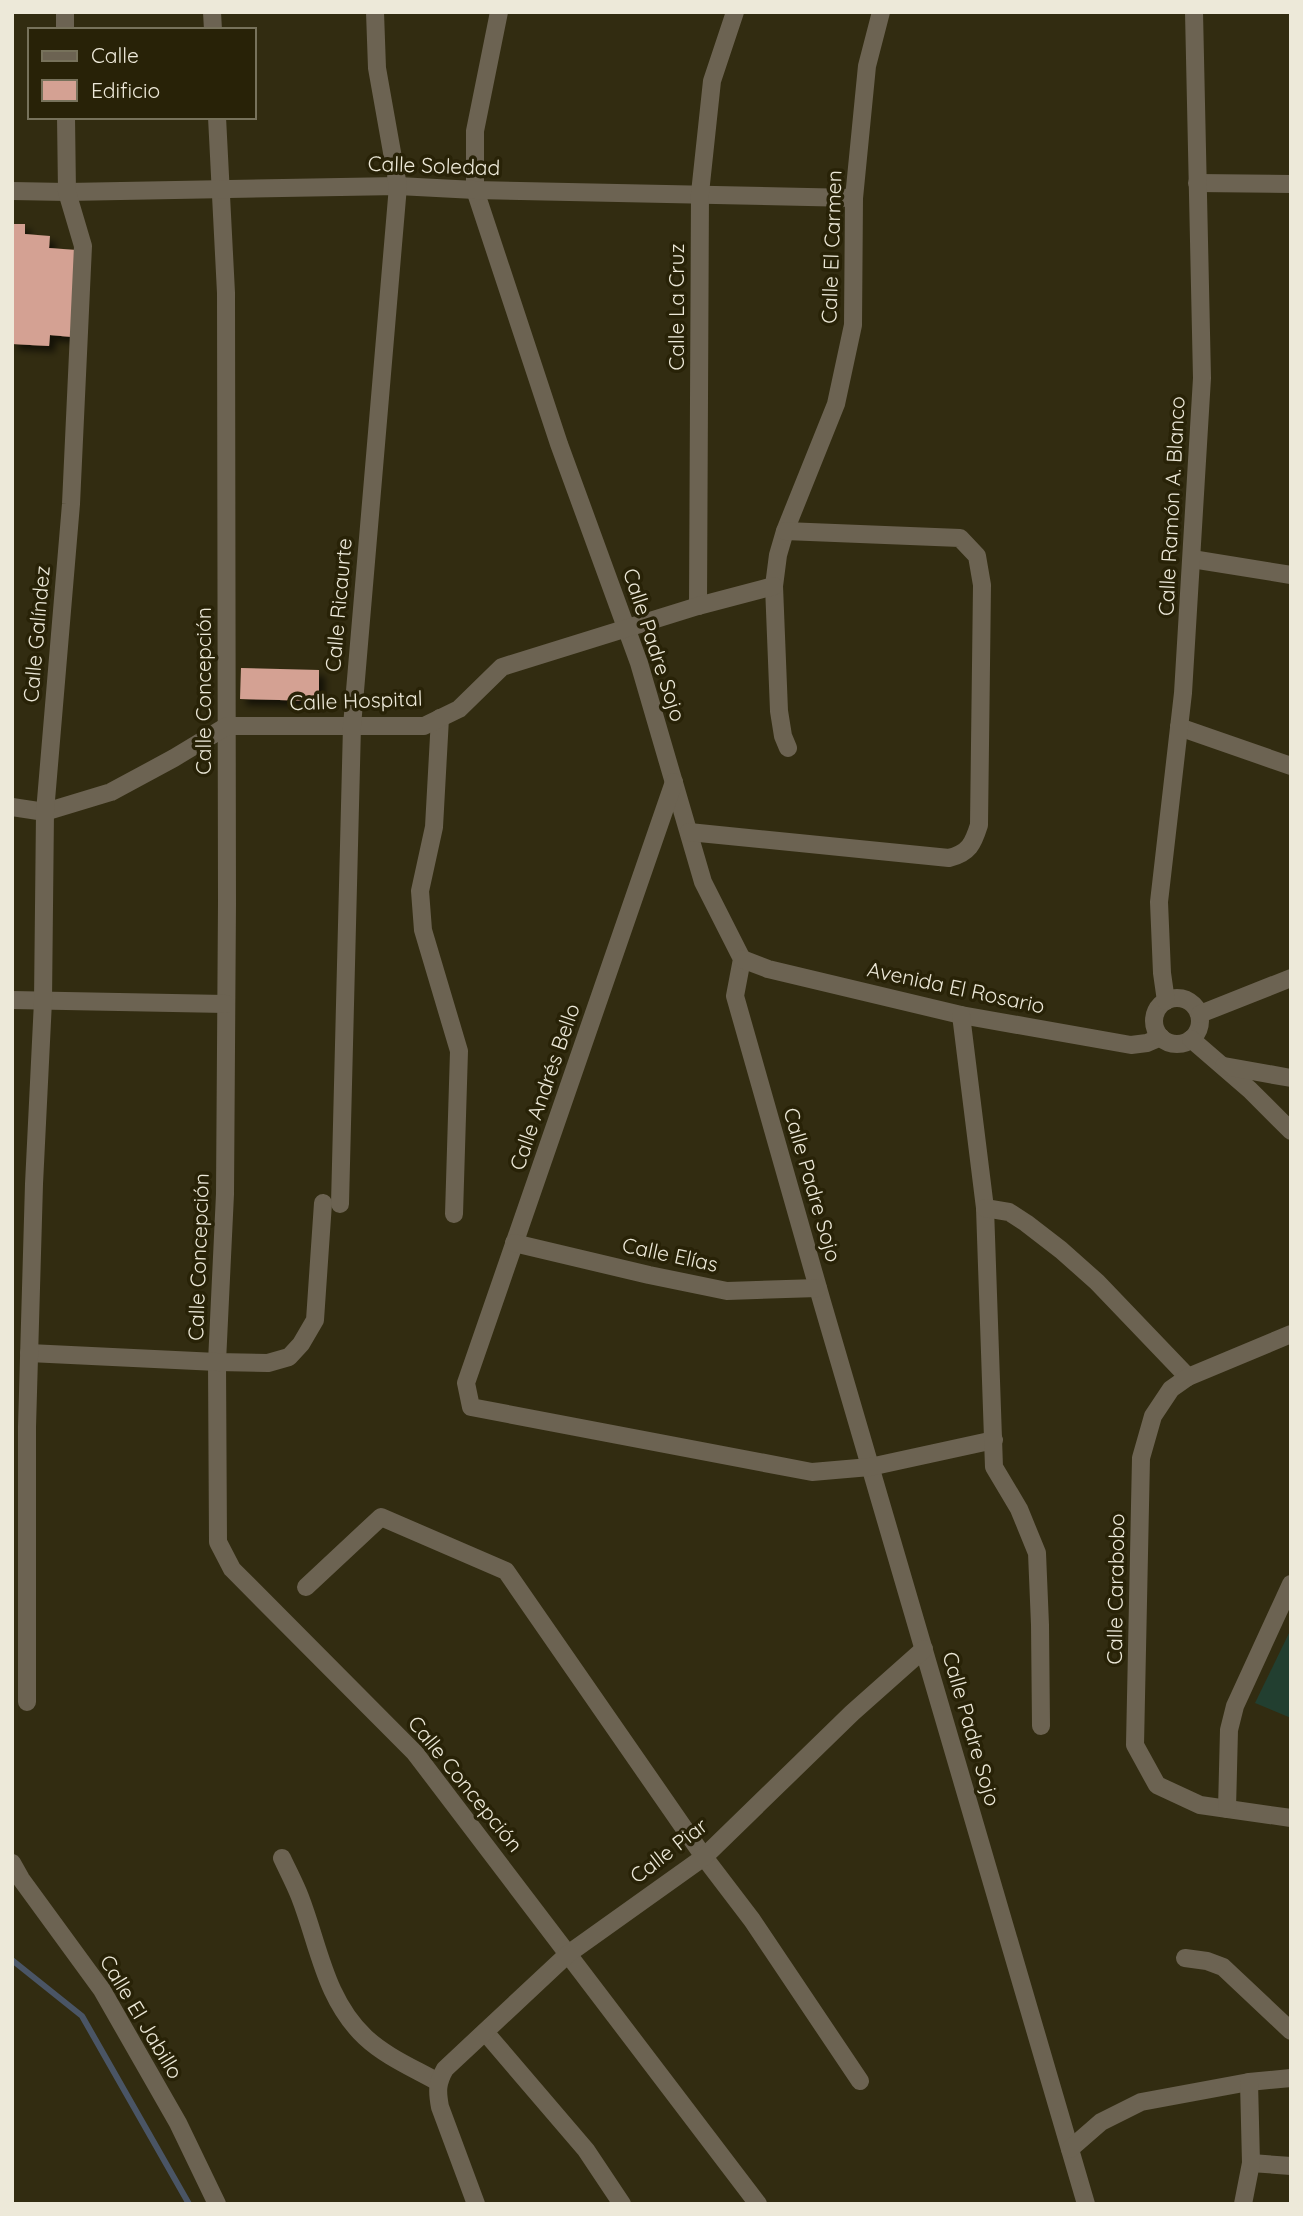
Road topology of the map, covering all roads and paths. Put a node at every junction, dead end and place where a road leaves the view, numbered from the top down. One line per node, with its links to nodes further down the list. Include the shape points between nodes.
1 (375, 12): 10 (street, Calle Ricaurte, via 377,68)
2 (499, 12): 12 (street, Calle Padre Sojo, via 475,131)
3 (735, 12): 15 (street, Calle La Cruz, via 712,81)
4 (881, 12): 16 (street, Calle El Carmen, via 867,66)
5 (1194, 12): 8 (street, Calle Ramón A. Blanco)
6 (66, 119): 14 (street, Calle Galíndez)
7 (217, 119): 11 (street, Calle Concepción)
8 (1197, 183): 9 (street); 18 (street, Calle Ramón A. Blanco, via 1202,378)
9 (1291, 184)
10 (398, 186): 11 (street, Calle Soledad); 12 (street, Calle Soledad); 25 (street, Calle Ricaurte)
11 (220, 189): 14 (street, Calle Soledad); 24 (street, Calle Concepción, via 226,293)
12 (475, 190): 15 (street, Calle Soledad); 22 (street, Calle Padre Sojo)
13 (12, 191): 14 (street, Calle Soledad)
14 (67, 191): 31 (street, Calle Galíndez, via 83,246 71,503)
15 (700, 193): 16 (street, Calle Soledad); 21 (street, Calle La Cruz)
16 (855, 198): 17 (street, Calle El Carmen, via 853,325 836,404)
17 (785, 531): 20 (street, Calle El Carmen); 32 (street, via 960,538 977,556 982,585 979,825 974,841 962,855 949,858)
18 (1192, 559): 19 (street); 26 (street, Calle Ramón A. Blanco)
19 (1291, 575)
20 (774, 586): 21 (street, Calle Hospital); 27 (street, Calle El Carmen, via 777,682)
21 (698, 606): 22 (street, Calle Hospital)
22 (626, 629): 23 (street, Calle Hospital, via 502,667 458,709); 29 (street, Calle Padre Sojo)
23 (440, 718): 25 (street, Calle Hospital, via 424,726); 47 (street, via 434,827 420,891 424,930 460,1051)
24 (227, 726): 25 (street, Calle Hospital); 31 (street, via 111,792); 38 (street, Calle Concepción)
25 (352, 726): 52 (street, Calle Ricaurte, via 332,1203 314,1320 289,1357 268,1363)
26 (1179, 727): 28 (street); 37 (street, Calle Ramón A. Blanco, via 1159,902)
27 (788, 748)
28 (1291, 766)
29 (674, 782): 32 (street, Calle Padre Sojo); 48 (street, Calle Andrés Bello)
30 (12, 807): 31 (street)
31 (45, 812): 36 (street, Calle Galíndez)
32 (689, 832): 33 (street, Calle Padre Sojo, via 703,881)
33 (742, 959): 40 (street, Avenida El Rosario); 49 (street, Calle Padre Sojo, via 735,996)
34 (1291, 978): 39 (street)
35 (12, 1000): 36 (street)
36 (43, 1001): 38 (street); 51 (street, Calle Galíndez)
37 (1166, 1001): 39 (street, via 1188,1000); 41 (street, via 1154,1017)
38 (226, 1004): 52 (street, Calle Concepción, via 225,1195)
39 (1200, 1014): 42 (street, via 1199,1029)
40 (961, 1015): 41 (street, Avenida El Rosario, via 1131,1045); 46 (street)
41 (1161, 1037): 42 (street, Avenida El Rosario, via 1174,1044)
42 (1191, 1040): 43 (street)
43 (1220, 1065): 44 (street); 45 (street)
44 (1291, 1079)
45 (1291, 1131)
46 (985, 1208): 53 (street, via 1009,1212 1061,1250); 54 (street)
47 (454, 1214)
48 (514, 1243): 49 (street, Calle Elías, via 727,1290); 55 (street, Calle Andrés Bello, via 466,1383 471,1407 811,1472)
49 (818, 1288): 55 (street, Calle Padre Sojo)
50 (1291, 1334): 53 (street, Calle Carabobo)
51 (29, 1353): 52 (street, Calle Ricaurte); 59 (street, Calle Galíndez)
52 (217, 1362): 66 (street, Calle Concepción, via 218,1542 222,1553 232,1569 415,1753)
53 (1188, 1377): 61 (street, Calle Carabobo, via 1171,1389 1153,1416 1141,1458 1135,1745 1157,1785 1200,1805)
54 (994, 1440): 55 (street); 60 (street, via 994,1467 1019,1509 1037,1553)
55 (870, 1467): 58 (street, Calle Padre Sojo)
56 (1291, 1584): 61 (street, via 1235,1706 1229,1730)
57 (306, 1587): 63 (street, via 381,1517 506,1571)
58 (924, 1649): 63 (street, Calle Piar); 74 (street, Calle Padre Sojo)
59 (27, 1702)
60 (1041, 1726)
61 (1227, 1809): 62 (street, Calle Carabobo)
62 (1291, 1818)
63 (704, 1857): 66 (street, Calle Piar); 71 (street)
64 (282, 1858): 72 (street, via 328,1986 347,2016 379,2049)
65 (12, 1863): 77 (street, Calle El Jabillo, via 102,1990 178,2123)
66 (568, 1954): 69 (street, Calle Piar); 80 (street, Calle Concepción)
67 (1185, 1958): 68 (street, via 1223,1968)
68 (1291, 2031)
69 (485, 2032): 72 (street, Calle Piar, via 445,2069); 79 (street, via 586,2150)
70 (1291, 2078): 73 (street)
71 (860, 2081)
72 (438, 2082): 78 (street, via 440,2107)
73 (1248, 2082): 74 (street, via 1142,2102 1101,2122); 75 (street)
74 (1070, 2149): 81 (street, Calle Padre Sojo)
75 (1251, 2163): 76 (street); 82 (street)
76 (1291, 2166)
77 (217, 2204)
78 (476, 2204)
79 (622, 2204)
80 (758, 2204)
81 (1086, 2204)
82 (1243, 2204)

